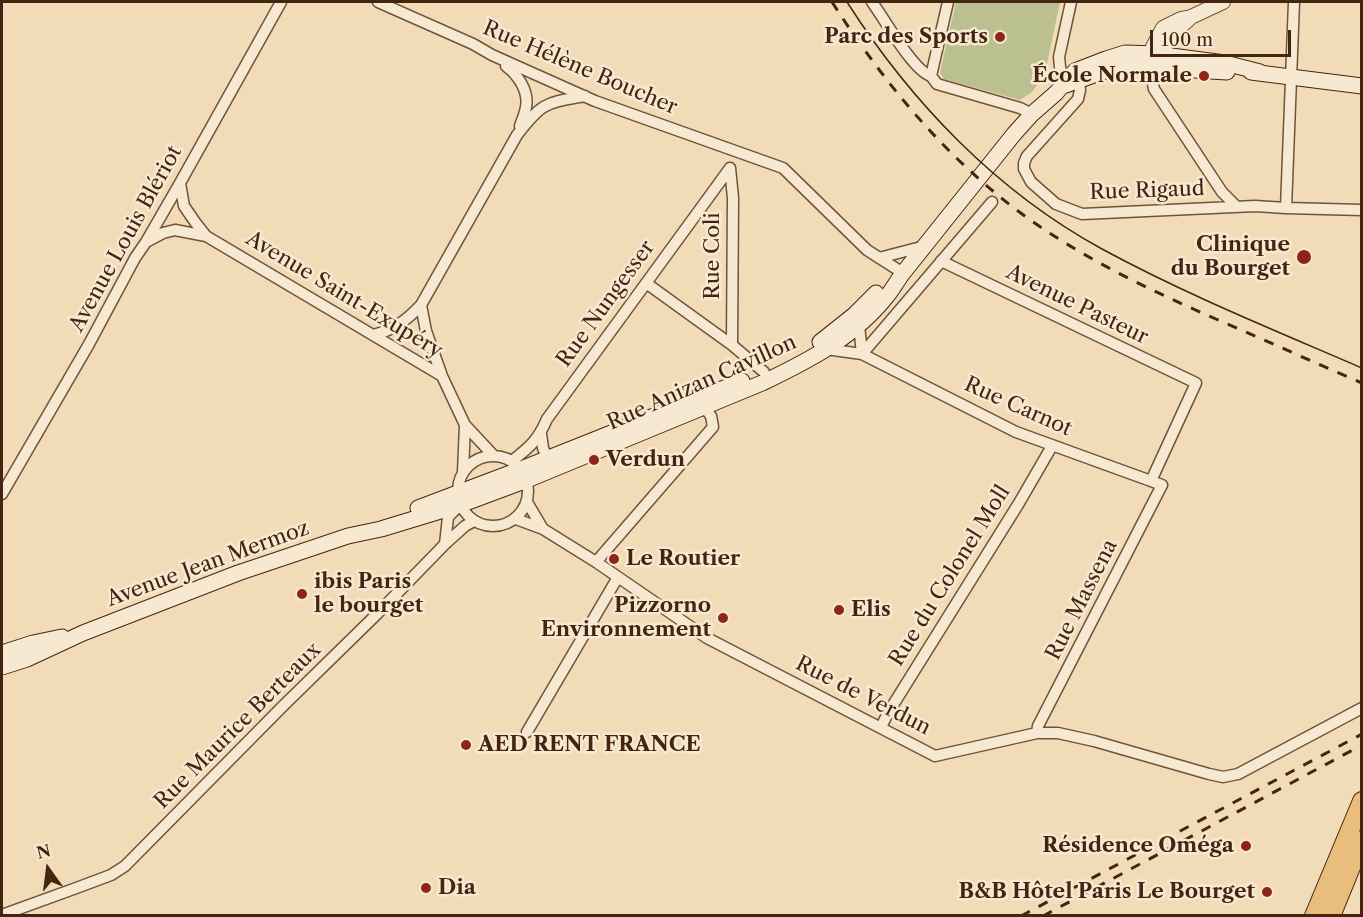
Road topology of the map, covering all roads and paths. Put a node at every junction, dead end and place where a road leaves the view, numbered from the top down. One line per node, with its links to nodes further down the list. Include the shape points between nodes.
1 (281, 2): 19 (street, Avenue Louis Blériot)
2 (378, 2): 8 (street, Rue Hélène Boucher)
3 (872, 2): 10 (street, via 904,50)
4 (948, 2): 10 (street)
5 (1071, 2): 14 (street, via 1059,57)
6 (1223, 2): 9 (street, via 1163,28 1153,47)
7 (1294, 2): 11 (street)
8 (492, 55): 15 (street, Rue Hélène Boucher); 17 (street, via 516,74 523,86 526,106)
9 (1154, 61): 11 (main road, via 1207,71); 12 (main road, Rue Anizan Cavillon, via 1108,70); 14 (main road, Rue Anizan Cavillon, via 1125,53 1075,71); 21 (street, via 1154,89 1222,192)
10 (931, 76): 16 (street, via 937,84)
11 (1291, 76): 13 (main road); 22 (street)
12 (1079, 81): 14 (main road, Rue Anizan Cavillon); 21 (street, Rue Rigaud, via 1078,99 1024,163 1031,182 1056,204 1082,214)
13 (1362, 86)
14 (1062, 87): 16 (main road, Rue Anizan Cavillon)
15 (585, 96): 17 (street, via 545,105); 27 (street, Rue Hélène Boucher, via 783,168)
16 (1032, 114): 26 (main road, Rue Anizan Cavillon)
17 (517, 135): 31 (street)
18 (730, 168): 30 (street, Rue Nungesser); 34 (street, Rue Coli)
19 (180, 183): 24 (street, Avenue Saint-Exupéry, via 184,206); 25 (street, Avenue Louis Blériot)
20 (992, 202): 28 (street)
21 (1236, 206): 22 (street, Rue Rigaud)
22 (1286, 208): 23 (street, Rue Rigaud)
23 (1362, 210)
24 (206, 236): 25 (street, Avenue Saint-Exupéry, via 175,230); 33 (street, Avenue Saint-Exupéry)
25 (146, 242): 49 (street, Avenue Louis Blériot)
26 (927, 245): 27 (street); 29 (main road, Rue Anizan Cavillon)
27 (879, 258): 29 (street, Rue Hélène Boucher)
28 (941, 261): 36 (street); 39 (street, Avenue Pasteur)
29 (903, 273): 32 (main road, Rue Anizan Cavillon); 37 (main road, Rue Anizan Cavillon, via 819,342)
30 (646, 283): 34 (street); 42 (street, Rue Nungesser, via 547,419)
31 (421, 305): 33 (street, via 401,324); 38 (street)
32 (859, 325): 35 (main road, Rue Anizan Cavillon); 36 (street)
33 (374, 335): 38 (street, Avenue Saint-Exupéry)
34 (732, 345): 37 (street)
35 (826, 350): 36 (street); 40 (main road, Rue Anizan Cavillon)
36 (862, 354): 43 (street, Rue Carnot, via 1016,432)
37 (764, 372): 45 (main road, Rue Anizan Cavillon)
38 (442, 376): 41 (street, Avenue Saint-Exupéry)
39 (1196, 383): 48 (street, Rue Massena)
40 (704, 407): 46 (main road, Rue Anizan Cavillon); 56 (street, via 711,416 712,427)
41 (465, 425): 44 (street, Avenue Saint-Exupéry); 47 (street)
42 (541, 434): 45 (street); 46 (street, Rue Nungesser, via 527,450)
43 (1052, 446): 48 (street, Rue Carnot); 62 (street, Rue du Colonel Moll)
44 (493, 456): 46 (street, via 503,457); 47 (street, via 471,463)
45 (547, 458): 46 (main road, Rue Anizan Cavillon)
46 (520, 470): 50 (main road, Avenue Jean Mermoz); 51 (street, via 529,491)
47 (463, 472): 50 (street)
48 (1156, 483): 64 (street, Rue Massena)
49 (2, 494)
50 (459, 499): 53 (street); 55 (street, via 448,517); 58 (main road, Avenue Jean Mermoz, via 381,529 348,536 228,577)
51 (527, 502): 52 (street); 54 (street, Rue de Verdun)
52 (516, 519): 53 (street, via 495,527); 54 (street, Rue de Verdun)
53 (474, 521): 55 (street, Rue Maurice Berteaux)
54 (543, 529): 56 (street, Rue de Verdun)
55 (445, 544): 67 (street, Rue Maurice Berteaux, via 125,866 111,875)
56 (596, 562): 57 (street, Rue de Verdun)
57 (618, 577): 62 (street, Rue de Verdun, via 707,638); 63 (street)
58 (83, 633): 59 (main road, Avenue Jean Mermoz); 60 (main road, Avenue Jean Mermoz)
59 (2, 653)
60 (2, 667)
61 (1362, 708): 64 (street, Rue de Verdun, via 1238,774 1223,777 1094,741)
62 (881, 727): 64 (street, Rue de Verdun, via 935,756)
63 (528, 732)
64 (1037, 733)
65 (1362, 801): 68 (main road)
66 (1362, 840): 69 (main road)
67 (2, 915)
68 (1314, 915)
69 (1331, 915)

